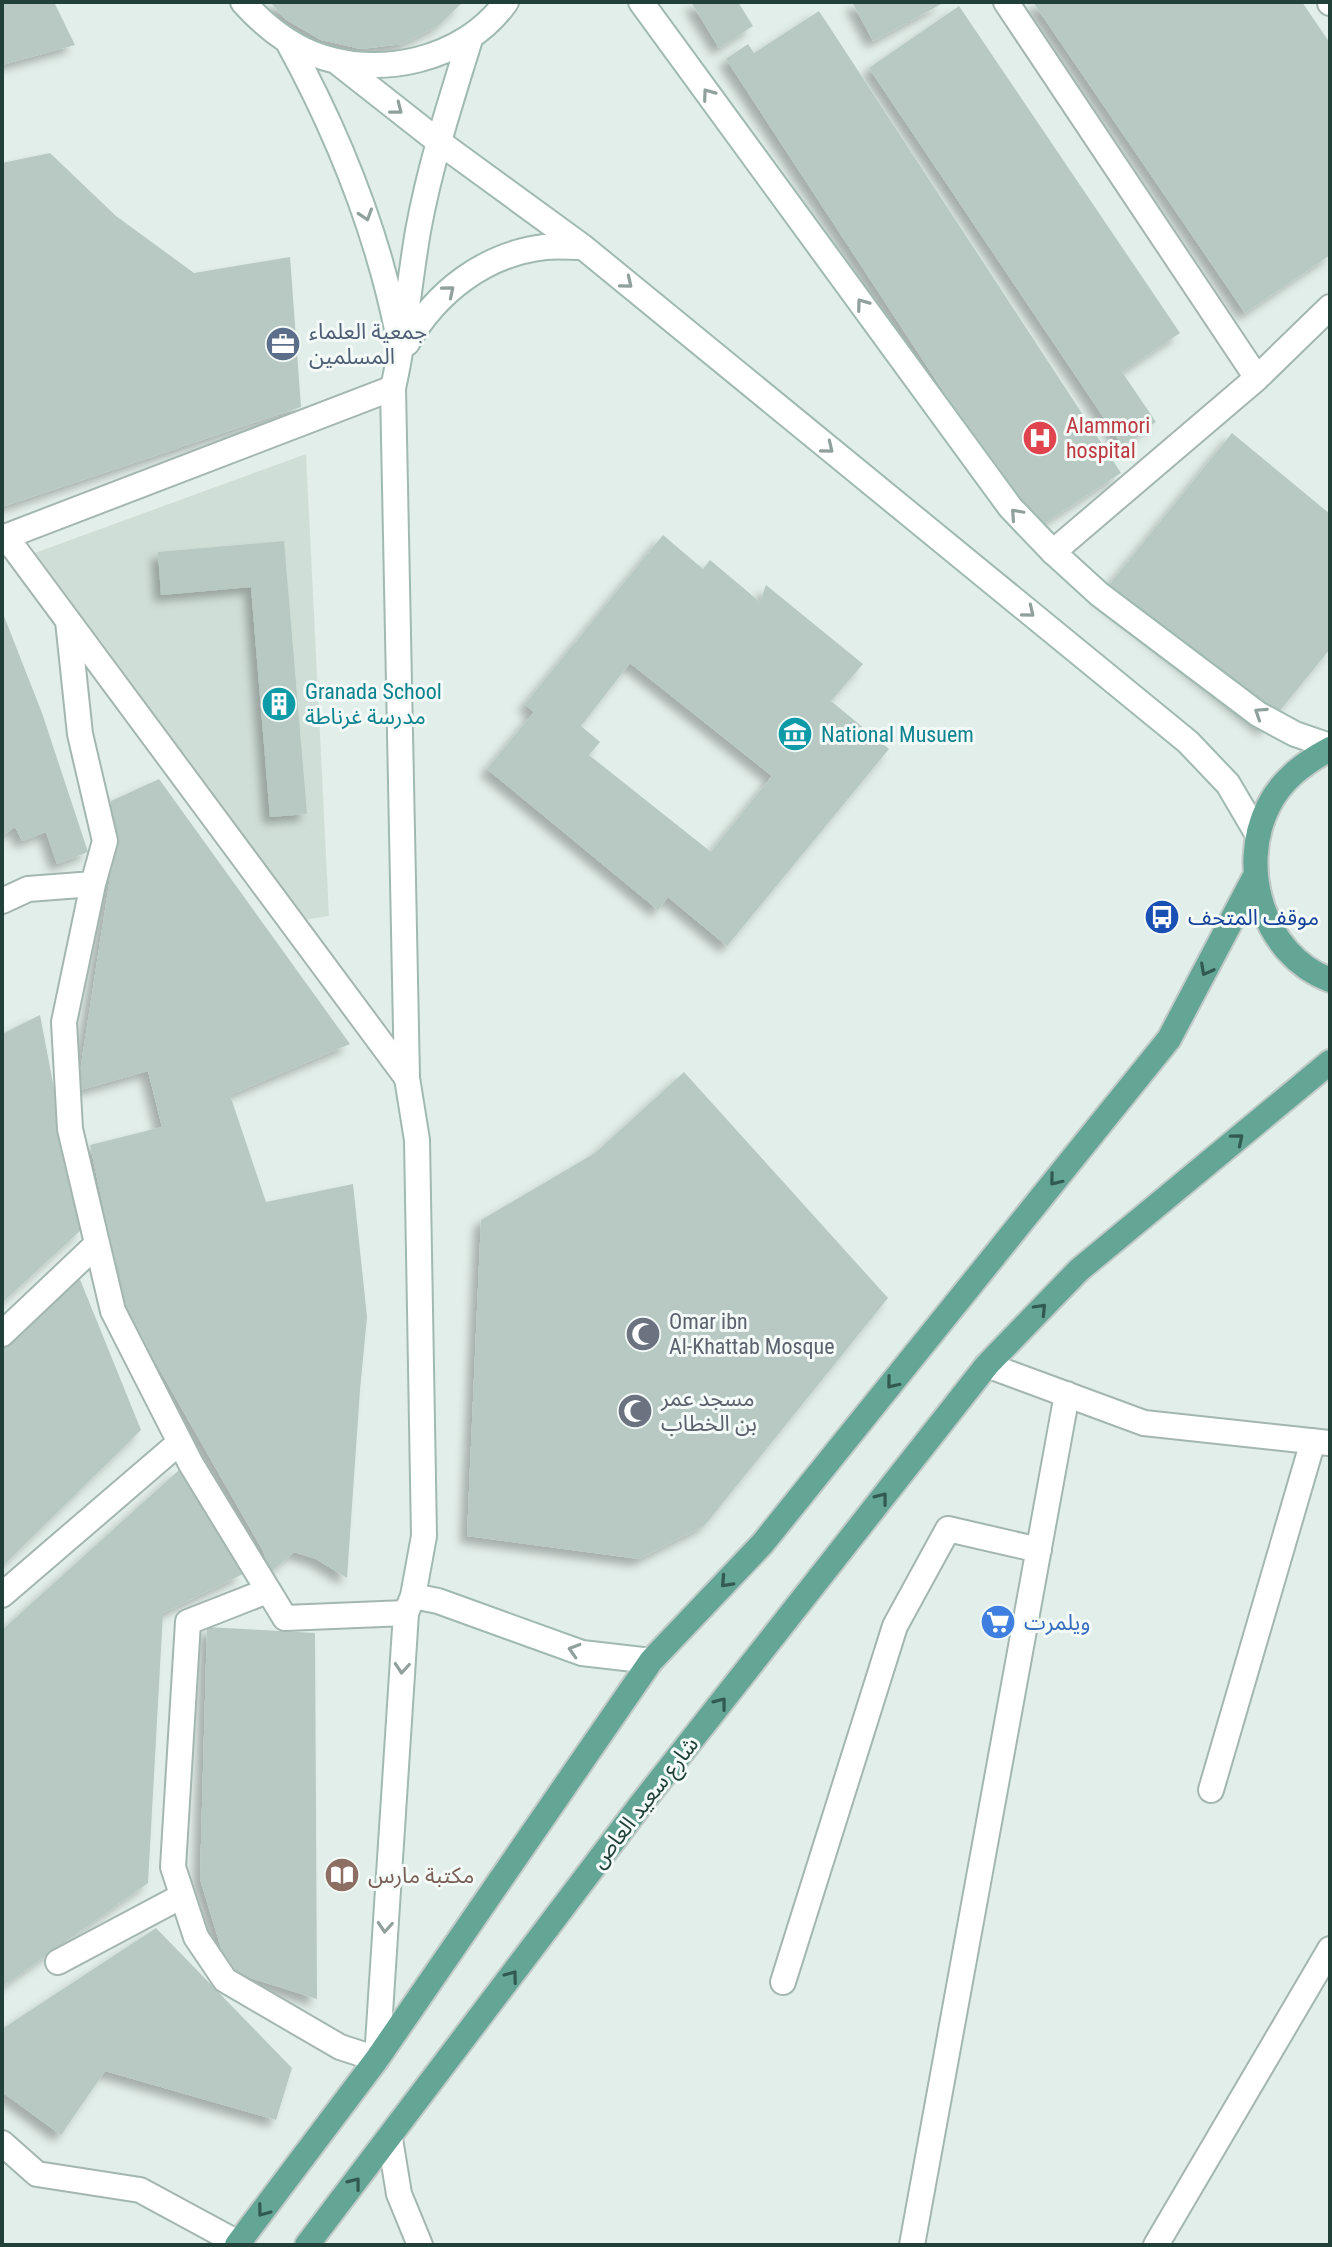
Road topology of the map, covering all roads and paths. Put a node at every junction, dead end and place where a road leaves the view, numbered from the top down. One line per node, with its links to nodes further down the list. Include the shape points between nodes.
1 (243, 2): 6 (street)
2 (506, 2): 5 (street)
3 (641, 2): 15 (street, one-way to 3, via 1010,507)
4 (1006, 2): 12 (street)
5 (471, 36): 7 (street, via 420,60 378,65); 8 (street)
6 (288, 42): 7 (street); 11 (street, one-way to 11, via 359,192)
7 (336, 61): 8 (street, one-way to 8)
8 (439, 142): 9 (street); 11 (street, via 418,231)
9 (583, 247): 11 (street, one-way to 9, via 420,320 475,270 545,247); 18 (street, one-way to 18, via 1188,742 1228,784)
10 (1330, 307): 12 (street)
11 (402, 352): 13 (street)
12 (1257, 378): 15 (street)
13 (393, 388): 14 (street); 24 (street)
14 (4, 537): 16 (street)
15 (1053, 552): 17 (street, one-way to 15, via 1258,714 1099,594)
16 (68, 621): 20 (street, via 80,734 105,841); 24 (street)
17 (1330, 747): 18 (main road, via 1285,782)
18 (1258, 835): 19 (main road)
19 (1255, 876): 22 (main road, via 1276,936 1297,960); 35 (main road, one-way to 35, via 1169,1039 763,1543)
20 (93, 884): 21 (street, via 28,889); 25 (street, via 64,1022 70,1129)
21 (2, 901)
22 (1330, 980)
23 (1330, 1062): 27 (main road, شارع سعيد العاص, one-way to 23, via 1079,1270)
24 (407, 1078): 34 (street, via 417,1140 424,1536)
25 (97, 1244): 26 (street); 29 (street, via 113,1311)
26 (2, 1334)
27 (987, 1365): 28 (street); 42 (main road, شارع سعيد العاص, one-way to 27, via 642,1803)
28 (1067, 1394): 30 (street, via 1144,1423); 31 (street)
29 (180, 1442): 32 (street); 33 (street)
30 (1322, 1442): 36 (street)
31 (1039, 1550): 40 (street, via 948,1529 895,1626); 47 (street)
32 (267, 1591): 34 (street, via 285,1618); 37 (street, via 188,1622 173,1867)
33 (2, 1595)
34 (409, 1604): 35 (street, one-way to 34, via 582,1653 438,1601); 41 (street, one-way to 41)
35 (651, 1661): 41 (main road)
36 (1211, 1790)
37 (182, 1896): 39 (street); 41 (street, via 196,1937 225,1980 340,2047)
38 (1330, 1949): 48 (street)
39 (58, 1962)
40 (783, 1982)
41 (377, 2059): 44 (main road, one-way to 44)
42 (390, 2139): 45 (main road, شارع سعيد العاص, one-way to 42); 46 (street, via 399,2194)
43 (6, 2156): 44 (street, via 37,2174 140,2190)
44 (237, 2244)
45 (307, 2245)
46 (420, 2245)
47 (912, 2245)
48 (1156, 2245)

